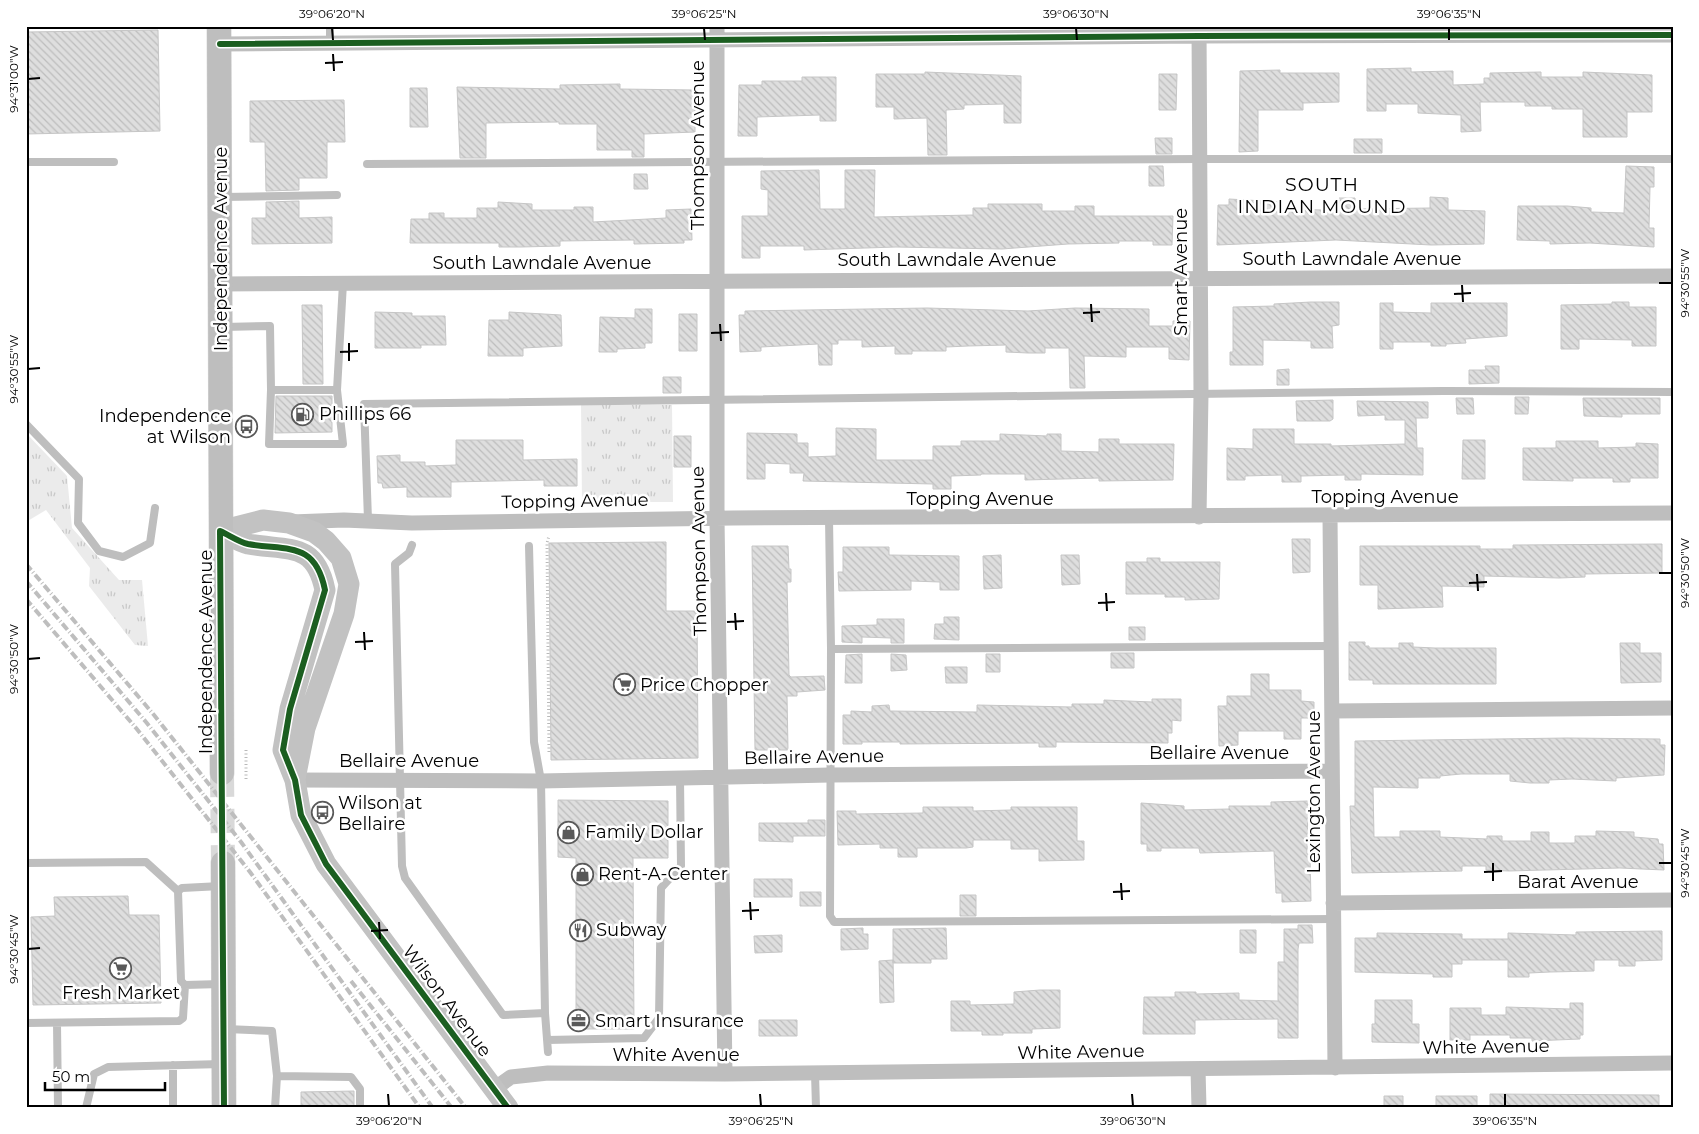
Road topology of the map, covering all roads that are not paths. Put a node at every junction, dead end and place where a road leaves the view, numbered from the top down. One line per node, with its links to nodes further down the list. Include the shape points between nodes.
1 (330, 26): 6 (lane)
2 (1199, 31): 3 (street); 5 (street); 7 (street, Smart Avenue)
3 (717, 34): 6 (street); 11 (street, Thompson Avenue)
4 (220, 35): 6 (street); 14 (main road, Independence Avenue)
5 (1673, 35)
6 (330, 43)
7 (1200, 159): 8 (lane); 11 (lane); 16 (street, Smart Avenue)
8 (1673, 159)
9 (26, 162): 10 (lane)
10 (114, 162)
11 (718, 163): 12 (lane); 17 (street, Thompson Avenue)
12 (367, 164)
13 (337, 195): 14 (lane)
14 (222, 197): 19 (main road, Independence Avenue)
15 (1673, 276): 16 (street, South Lawndale Avenue)
16 (1199, 278): 17 (street, South Lawndale Avenue); 24 (street, Smart Avenue)
17 (716, 280): 18 (street, South Lawndale Avenue); 25 (street, Thompson Avenue)
18 (343, 283): 19 (street, South Lawndale Avenue); 22 (lane)
19 (222, 284): 20 (main road, Independence Avenue)
20 (222, 327): 21 (lane, via 270,326); 35 (main road, Independence Avenue)
21 (271, 390): 22 (lane); 22 (lane, via 269,444 343,444)
22 (337, 390)
23 (1673, 392): 24 (lane)
24 (1201, 394): 25 (lane); 30 (street, Smart Avenue)
25 (716, 399): 31 (street, Thompson Avenue); 33 (lane, via 364,404)
26 (26, 424): 27 (lane, via 79,479 78,523 99,551 123,557 150,544)
27 (155, 508)
28 (1673, 513): 29 (street, Topping Avenue)
29 (1330, 516): 30 (street, Topping Avenue); 38 (street, Lexington Avenue)
30 (1198, 517): 32 (street, Topping Avenue)
31 (717, 518): 32 (street, Topping Avenue); 33 (street, Topping Avenue, via 412,523); 45 (street, Thompson Avenue)
32 (829, 518): 39 (lane)
33 (368, 520): 34 (street, Topping Avenue)
34 (289, 523): 35 (main road, Wilson Avenue, via 262,520); 47 (main road, Wilson Avenue, via 314,532 326,541 342,558 349,584 344,614 304,728)
35 (220, 531): 43 (main road, Independence Avenue); 47 (main road, Wilson Avenue, via 247,544 294,550 311,558 322,571 325,590 290,709 283,750)
36 (412, 544): 48 (lane, via 409,553 395,564)
37 (529, 546): 49 (lane, via 534,742)
38 (1332, 646): 39 (lane); 41 (street, Lexington Avenue)
39 (830, 649): 44 (lane)
40 (1673, 708): 41 (street)
41 (1333, 711): 42 (street, Lexington Avenue)
42 (1332, 771): 44 (street, Bellaire Avenue); 55 (street, Lexington Avenue)
43 (222, 772)
44 (830, 775): 45 (street, Bellaire Avenue); 56 (lane, via 830,916 834,922)
45 (720, 777): 46 (street, Bellaire Avenue); 71 (street, Thompson Avenue)
46 (680, 778): 49 (street, Bellaire Avenue); 63 (lane, via 681,866 661,888 659,1018 644,1038)
47 (295, 780): 48 (street, Bellaire Avenue); 73 (main road, Wilson Avenue, via 301,815 326,864)
48 (400, 780): 49 (street, Bellaire Avenue); 59 (lane, via 405,878 503,1015)
49 (541, 781): 59 (lane)
50 (26, 863): 53 (lane, via 146,862)
51 (223, 863): 52 (main road)
52 (223, 886): 53 (lane, via 182,888); 57 (main road)
53 (178, 891): 58 (lane, via 181,981)
54 (1673, 900): 55 (street, Barat Avenue)
55 (1334, 903): 56 (street, Lexington Avenue)
56 (1333, 919): 68 (street, Lexington Avenue)
57 (224, 984): 58 (lane); 62 (main road)
58 (185, 985): 60 (lane, via 179,1021)
59 (545, 1013): 63 (lane)
60 (57, 1023): 61 (lane); 74 (lane)
61 (26, 1024)
62 (224, 1029): 66 (main road); 72 (lane, via 272,1031)
63 (547, 1040): 64 (lane)
64 (548, 1052)
65 (1673, 1063): 68 (street, White Avenue)
66 (224, 1064): 67 (lane); 77 (main road)
67 (173, 1065): 75 (lane, via 108,1067 94,1074); 76 (lane)
68 (1335, 1068): 69 (street, White Avenue)
69 (1198, 1069): 70 (street, White Avenue); 82 (street)
70 (816, 1073): 71 (street, White Avenue); 81 (lane)
71 (725, 1074): 73 (street, White Avenue, via 548,1073 512,1077)
72 (277, 1076): 78 (lane); 79 (lane, via 351,1077 360,1089)
73 (494, 1089): 80 (main road, Wilson Avenue)
74 (58, 1108)
75 (86, 1108)
76 (173, 1108)
77 (224, 1108)
78 (275, 1108)
79 (360, 1108)
80 (508, 1108)
81 (816, 1108)
82 (1199, 1108)

